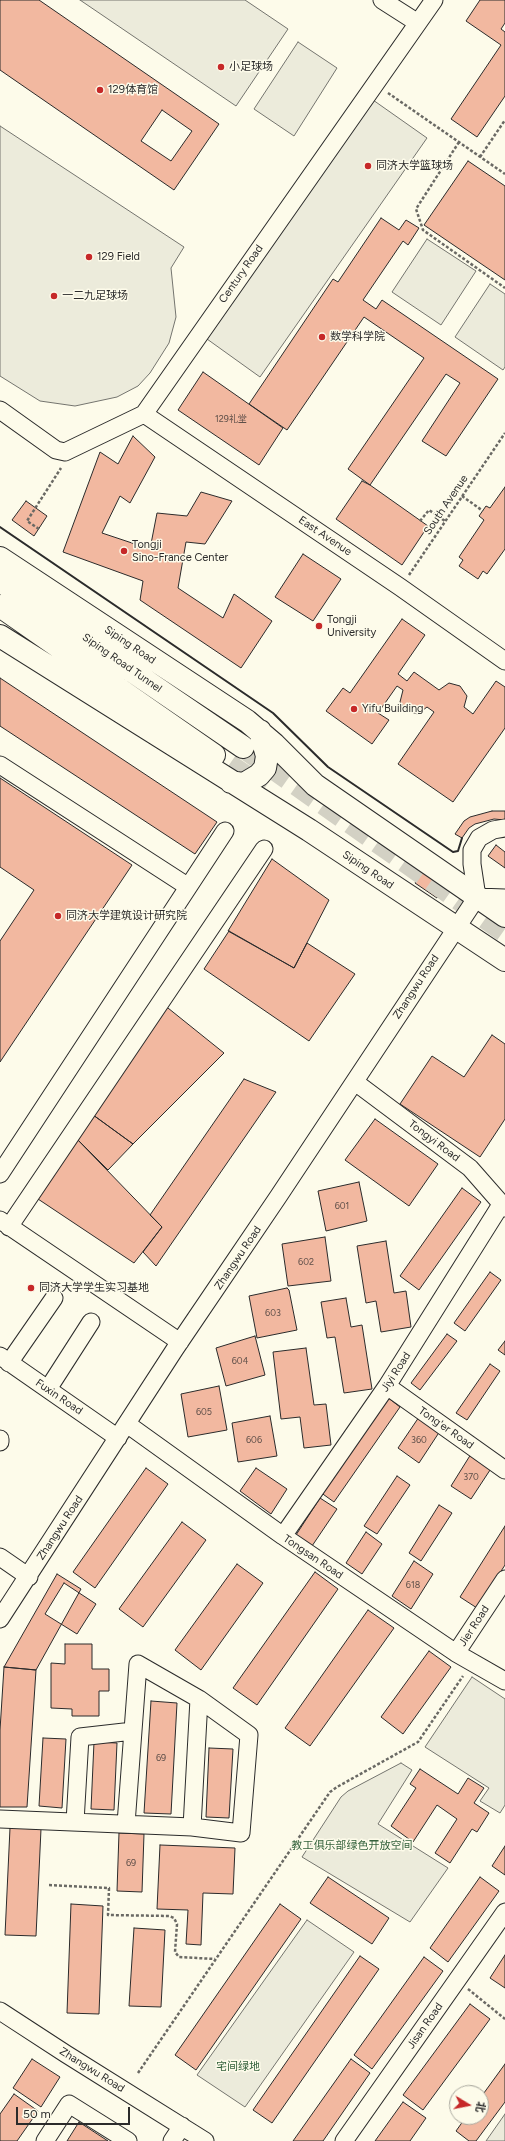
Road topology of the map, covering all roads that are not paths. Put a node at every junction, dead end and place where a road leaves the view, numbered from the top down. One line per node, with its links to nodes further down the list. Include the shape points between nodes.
1 (382, 0): 3 (street)
2 (434, 0): 3 (street, Century Road)
3 (418, 23): 5 (street, Century Road)
4 (0, 410): 5 (street, Century Road, via 56,450 65,452)
5 (144, 414): 10 (street, East Avenue)
6 (0, 558): 11 (main road, Siping Road)
7 (0, 580): 12 (main road, Siping Road Tunnel)
8 (0, 606): 14 (main road, Siping Road Tunnel)
9 (0, 636): 14 (main road, Siping Road)
10 (505, 661)
11 (260, 731): 14 (main road, via 267,756 265,768 244,784); 19 (main road, Siping Road, via 314,785)
12 (243, 747)
13 (0, 765): 18 (street)
14 (230, 773): 22 (main road, Siping Road, via 309,830)
15 (505, 828): 19 (street, via 493,830 479,838 472,850)
16 (225, 831): 18 (street)
17 (264, 849): 27 (street)
18 (187, 886): 25 (street)
19 (477, 897): 20 (street); 21 (main road, Siping Road); 22 (street, Zhangwu Road)
20 (505, 898)
21 (505, 916)
22 (455, 928): 23 (main road, Siping Road); 24 (street, Zhangwu Road)
23 (505, 960)
24 (355, 1082): 26 (street, Tongyi Road, via 470,1168); 30 (street, Zhangwu Road)
25 (0, 1174)
26 (503, 1206): 32 (street, Jiyi Road)
27 (5, 1223): 30 (street)
28 (54, 1298): 31 (street)
29 (91, 1322): 33 (street)
30 (180, 1342): 34 (street, Zhangwu Road)
31 (5, 1360): 33 (street, Fuxin Road)
32 (387, 1386): 37 (street, Tong'er Road); 38 (street, Jiyi Road)
33 (48, 1389): 34 (street, Fuxin Road)
34 (123, 1431): 38 (street, Tongsan Road); 40 (street, Zhangwu Road)
35 (0, 1439): 36 (street)
36 (0, 1442)
37 (505, 1470)
38 (283, 1536): 43 (street, Tongsan Road)
39 (0, 1557): 40 (street)
40 (29, 1577): 42 (street, Zhangwu Road)
41 (505, 1579): 43 (street, Jier Road)
42 (0, 1619)
43 (456, 1653): 44 (street, Tongsan Road)
44 (505, 1681)
45 (199, 1699): 46 (street, via 138,1664); 50 (street); 50 (street, via 250,1735 242,1833)
46 (133, 1731): 48 (street, via 80,1737); 49 (street)
47 (0, 1818): 48 (street)
48 (74, 1822): 49 (street)
49 (126, 1824): 50 (street)
50 (192, 1827)
51 (505, 1912): 58 (street, Jisan Road)
52 (0, 2011): 53 (street, Zhangwu Road)
53 (182, 2126): 56 (street); 57 (street, Zhangwu Road)
54 (126, 2140): 55 (street, via 69,2104)
55 (45, 2141)
56 (172, 2141)
57 (205, 2141)
58 (344, 2141)

